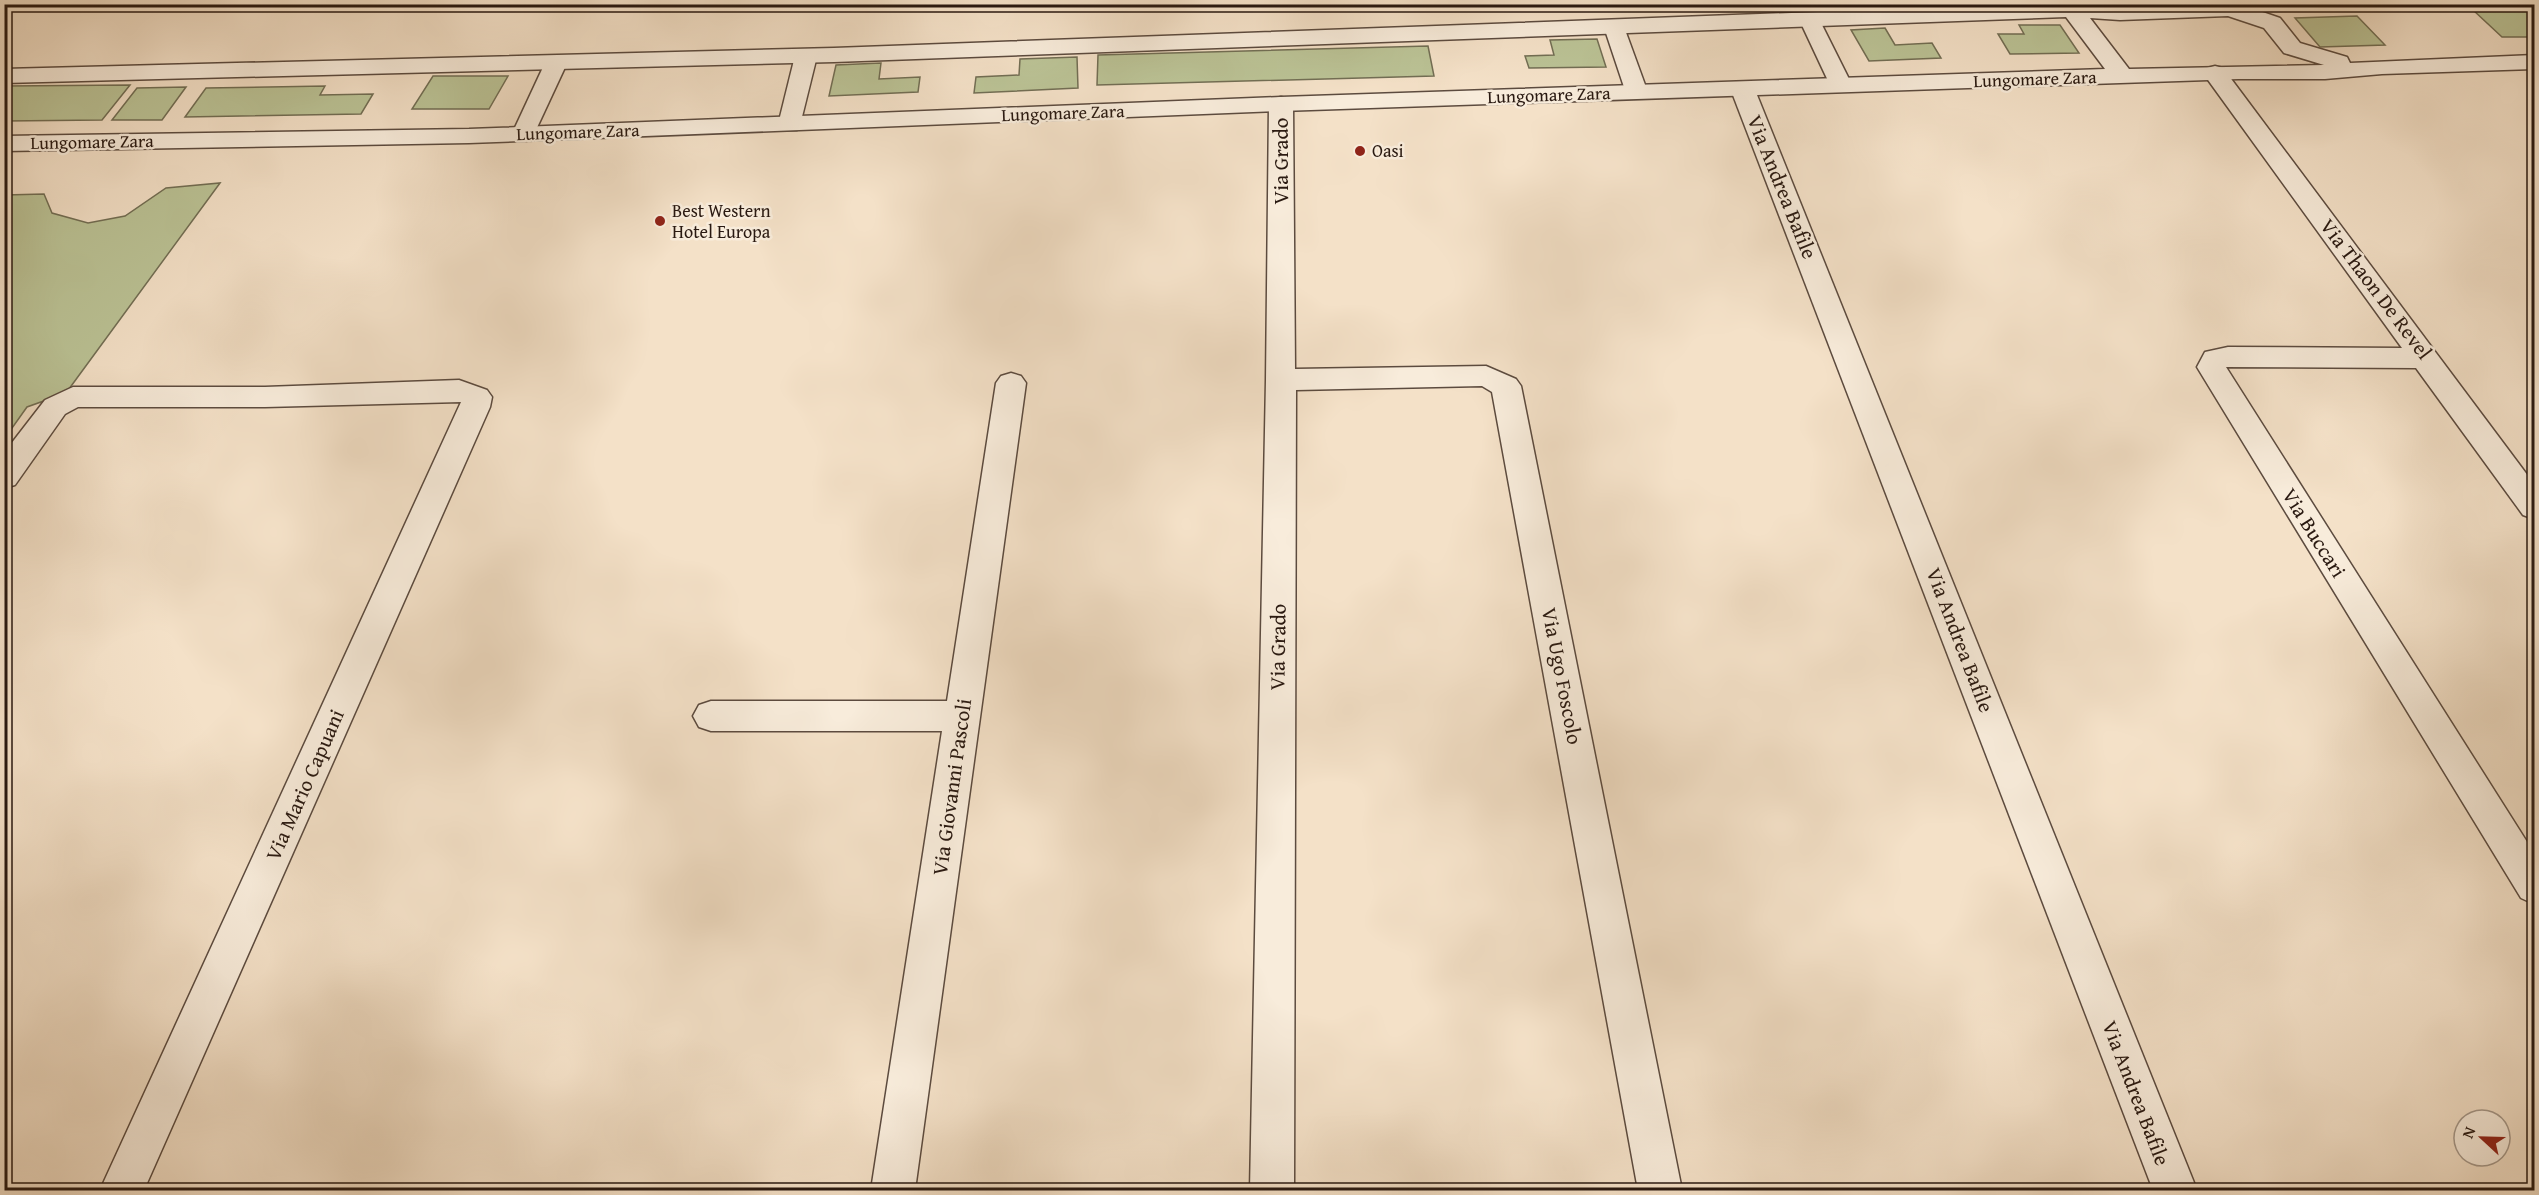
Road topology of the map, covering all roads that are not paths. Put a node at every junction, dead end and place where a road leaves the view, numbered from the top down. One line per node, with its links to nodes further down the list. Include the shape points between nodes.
1 (2072, 10): 2 (street); 4 (street, via 2120,13 2230,9 2272,23); 11 (street, Lungomare Zara)
2 (1810, 21): 3 (street); 12 (lane)
3 (1614, 27): 5 (street); 14 (lane)
4 (2292, 48): 8 (street, Lungomare Zara, via 2330,60); 9 (street, Lungomare Zara, via 2272,68)
5 (806, 56): 7 (street); 16 (lane)
6 (2535, 62): 8 (street, Lungomare Zara)
7 (556, 63): 10 (street); 17 (lane)
8 (2382, 67): 9 (street, Lungomare Zara)
9 (2226, 73): 11 (street, Lungomare Zara); 19 (street, Via Thaon De Revel)
10 (4, 76)
11 (2122, 76): 12 (street, Lungomare Zara)
12 (1841, 85): 13 (street, Lungomare Zara)
13 (1743, 90): 14 (street, Lungomare Zara); 31 (street, Via Andrea Bafile)
14 (1636, 93): 15 (street, Lungomare Zara)
15 (1281, 104): 16 (street, Lungomare Zara); 20 (street, Via Grado)
16 (789, 125): 17 (street, Lungomare Zara)
17 (523, 134): 18 (street, Lungomare Zara)
18 (4, 144)
19 (2427, 358): 23 (street, Via Thaon De Revel); 26 (street, Via Buccari, via 2228,357 2215,359 2211,367)
20 (1281, 380): 29 (street, Via Grado); 30 (street, Via Ugo Foscolo, via 1486,376 1506,386)
21 (1011, 383): 25 (street, Via Giovanni Pascoli)
22 (4, 477): 27 (street, Via Mario Capuani, via 55,407 73,398 459,390 477,397)
23 (2535, 507)
24 (711, 716): 25 (street)
25 (962, 716): 28 (street, Via Giovanni Pascoli)
26 (2535, 886)
27 (122, 1191)
28 (893, 1191)
29 (1272, 1191)
30 (1660, 1191)
31 (2175, 1191)

